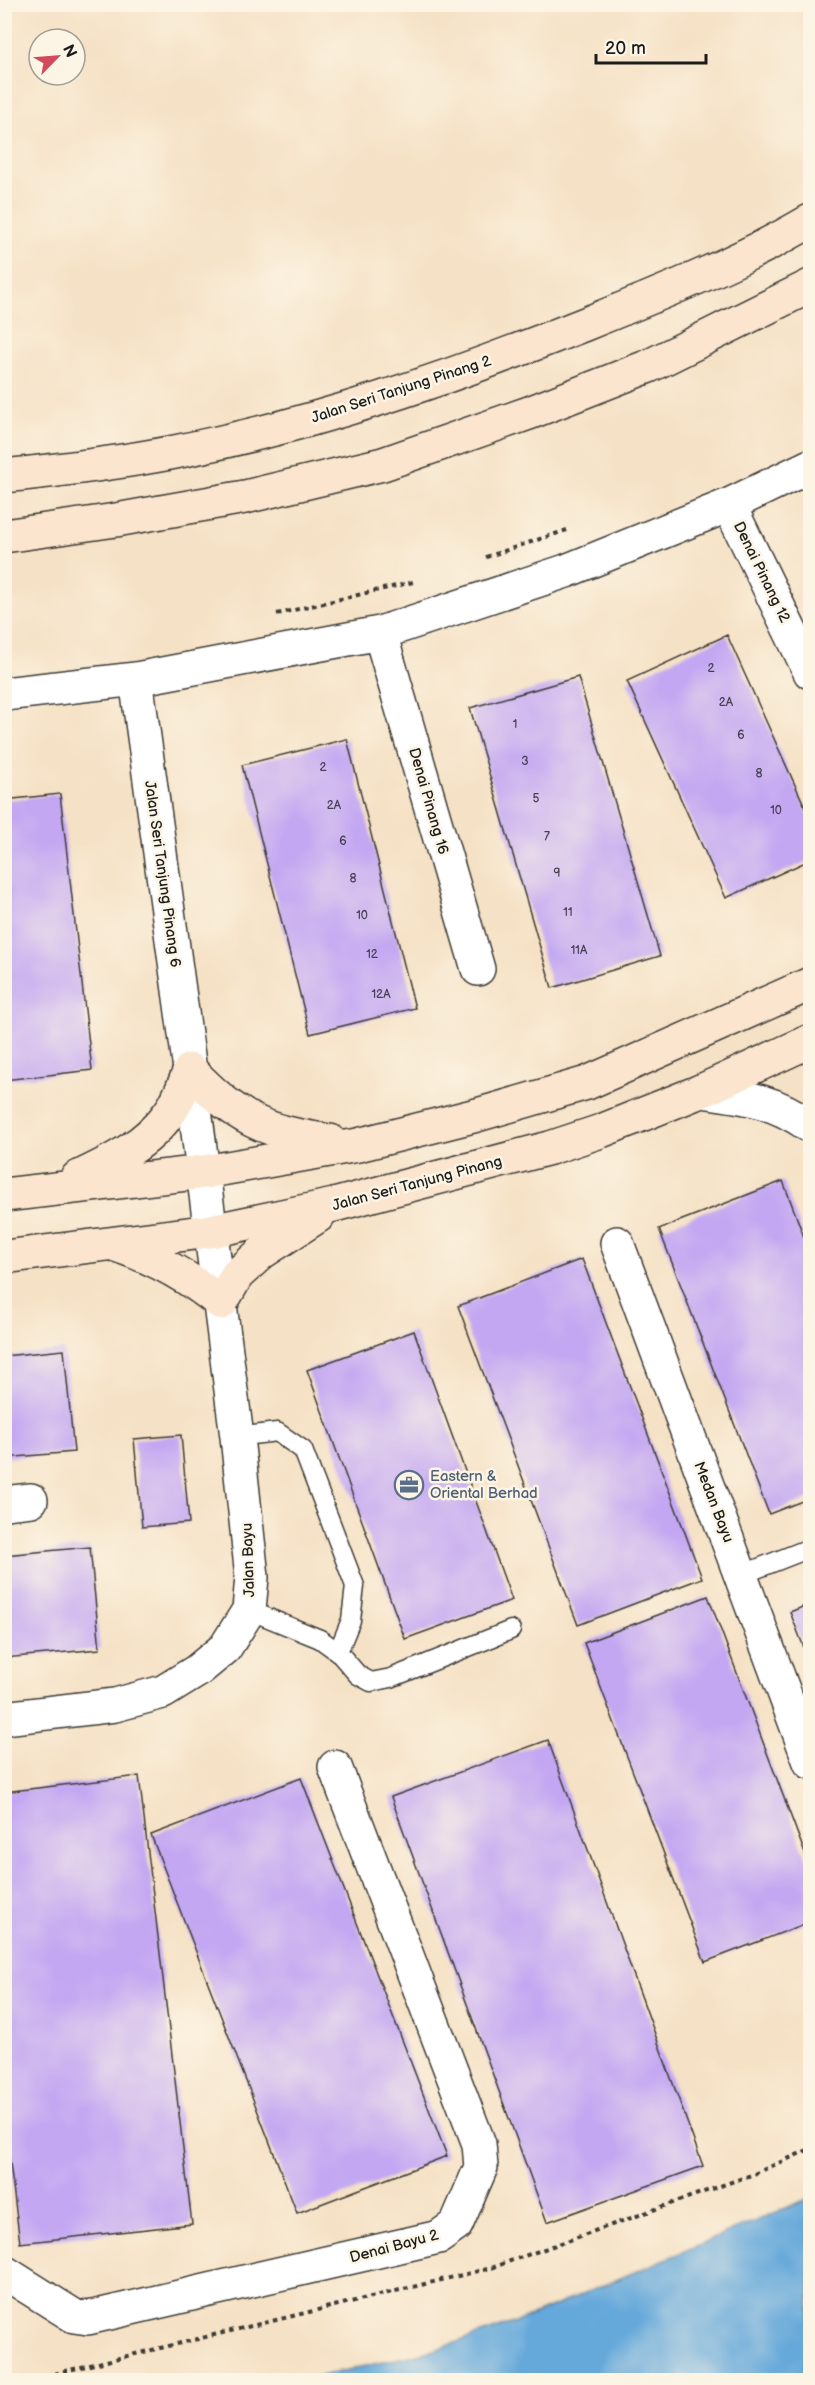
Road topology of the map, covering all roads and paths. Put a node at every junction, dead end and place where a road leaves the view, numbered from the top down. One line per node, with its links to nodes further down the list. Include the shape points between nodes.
1 (810, 221): 4 (main road, Jalan Seri Tanjung Pinang 2, via 616,312 444,379 356,407 174,452)
2 (810, 286): 7 (main road, via 649,366 382,464 245,497)
3 (810, 466): 5 (street)
4 (4, 476)
5 (729, 505): 11 (street, via 566,571); 12 (street, Denai Pinang 12)
6 (575, 527): 8 (path)
7 (4, 536)
8 (484, 558)
9 (416, 581): 10 (path)
10 (273, 615)
11 (380, 633): 13 (street); 15 (street, Denai Pinang 16)
12 (810, 672)
13 (136, 679): 14 (street); 18 (street, Jalan Seri Tanjung Pinang 6)
14 (4, 694)
15 (478, 969)
16 (810, 984): 21 (main road, via 587,1083)
17 (810, 1041): 19 (main road, Jalan Seri Tanjung Pinang)
18 (190, 1070): 21 (main road, via 234,1110 270,1129); 22 (street, Jalan Seri Tanjung Pinang 6); 23 (main road, via 171,1111 151,1134 114,1160)
19 (701, 1091): 20 (street, via 754,1098 792,1113); 25 (main road, Jalan Seri Tanjung Pinang, via 550,1148)
20 (810, 1126)
21 (358, 1145): 22 (main road)
22 (204, 1172): 23 (main road); 26 (street, Jalan Bayu)
23 (55, 1189): 24 (main road)
24 (4, 1196)
25 (334, 1205): 26 (main road, Jalan Seri Tanjung Pinang); 30 (main road, via 261,1253 237,1275)
26 (211, 1230): 28 (main road, Jalan Seri Tanjung Pinang); 30 (street, Jalan Bayu)
27 (617, 1243): 33 (street, Medan Bayu)
28 (115, 1245): 29 (main road, Jalan Seri Tanjung Pinang); 30 (main road, via 171,1268)
29 (4, 1257)
30 (221, 1303): 31 (street, Jalan Bayu)
31 (237, 1437): 34 (street, Jalan Bayu, via 252,1577); 36 (lane, via 277,1432 303,1450 355,1586 351,1620)
32 (810, 1548): 33 (lane)
33 (741, 1575): 38 (street, Medan Bayu)
34 (249, 1610): 36 (lane, via 320,1639); 37 (street, Jalan Bayu, via 225,1648 163,1692 115,1705)
35 (511, 1630): 36 (lane, via 391,1678 371,1682 358,1675)
36 (338, 1652)
37 (4, 1718)
38 (810, 1762)
39 (335, 1767): 40 (street, Denai Bayu 2, via 479,2144 481,2167 456,2224 439,2236 88,2318 74,2316)
40 (4, 2272)

